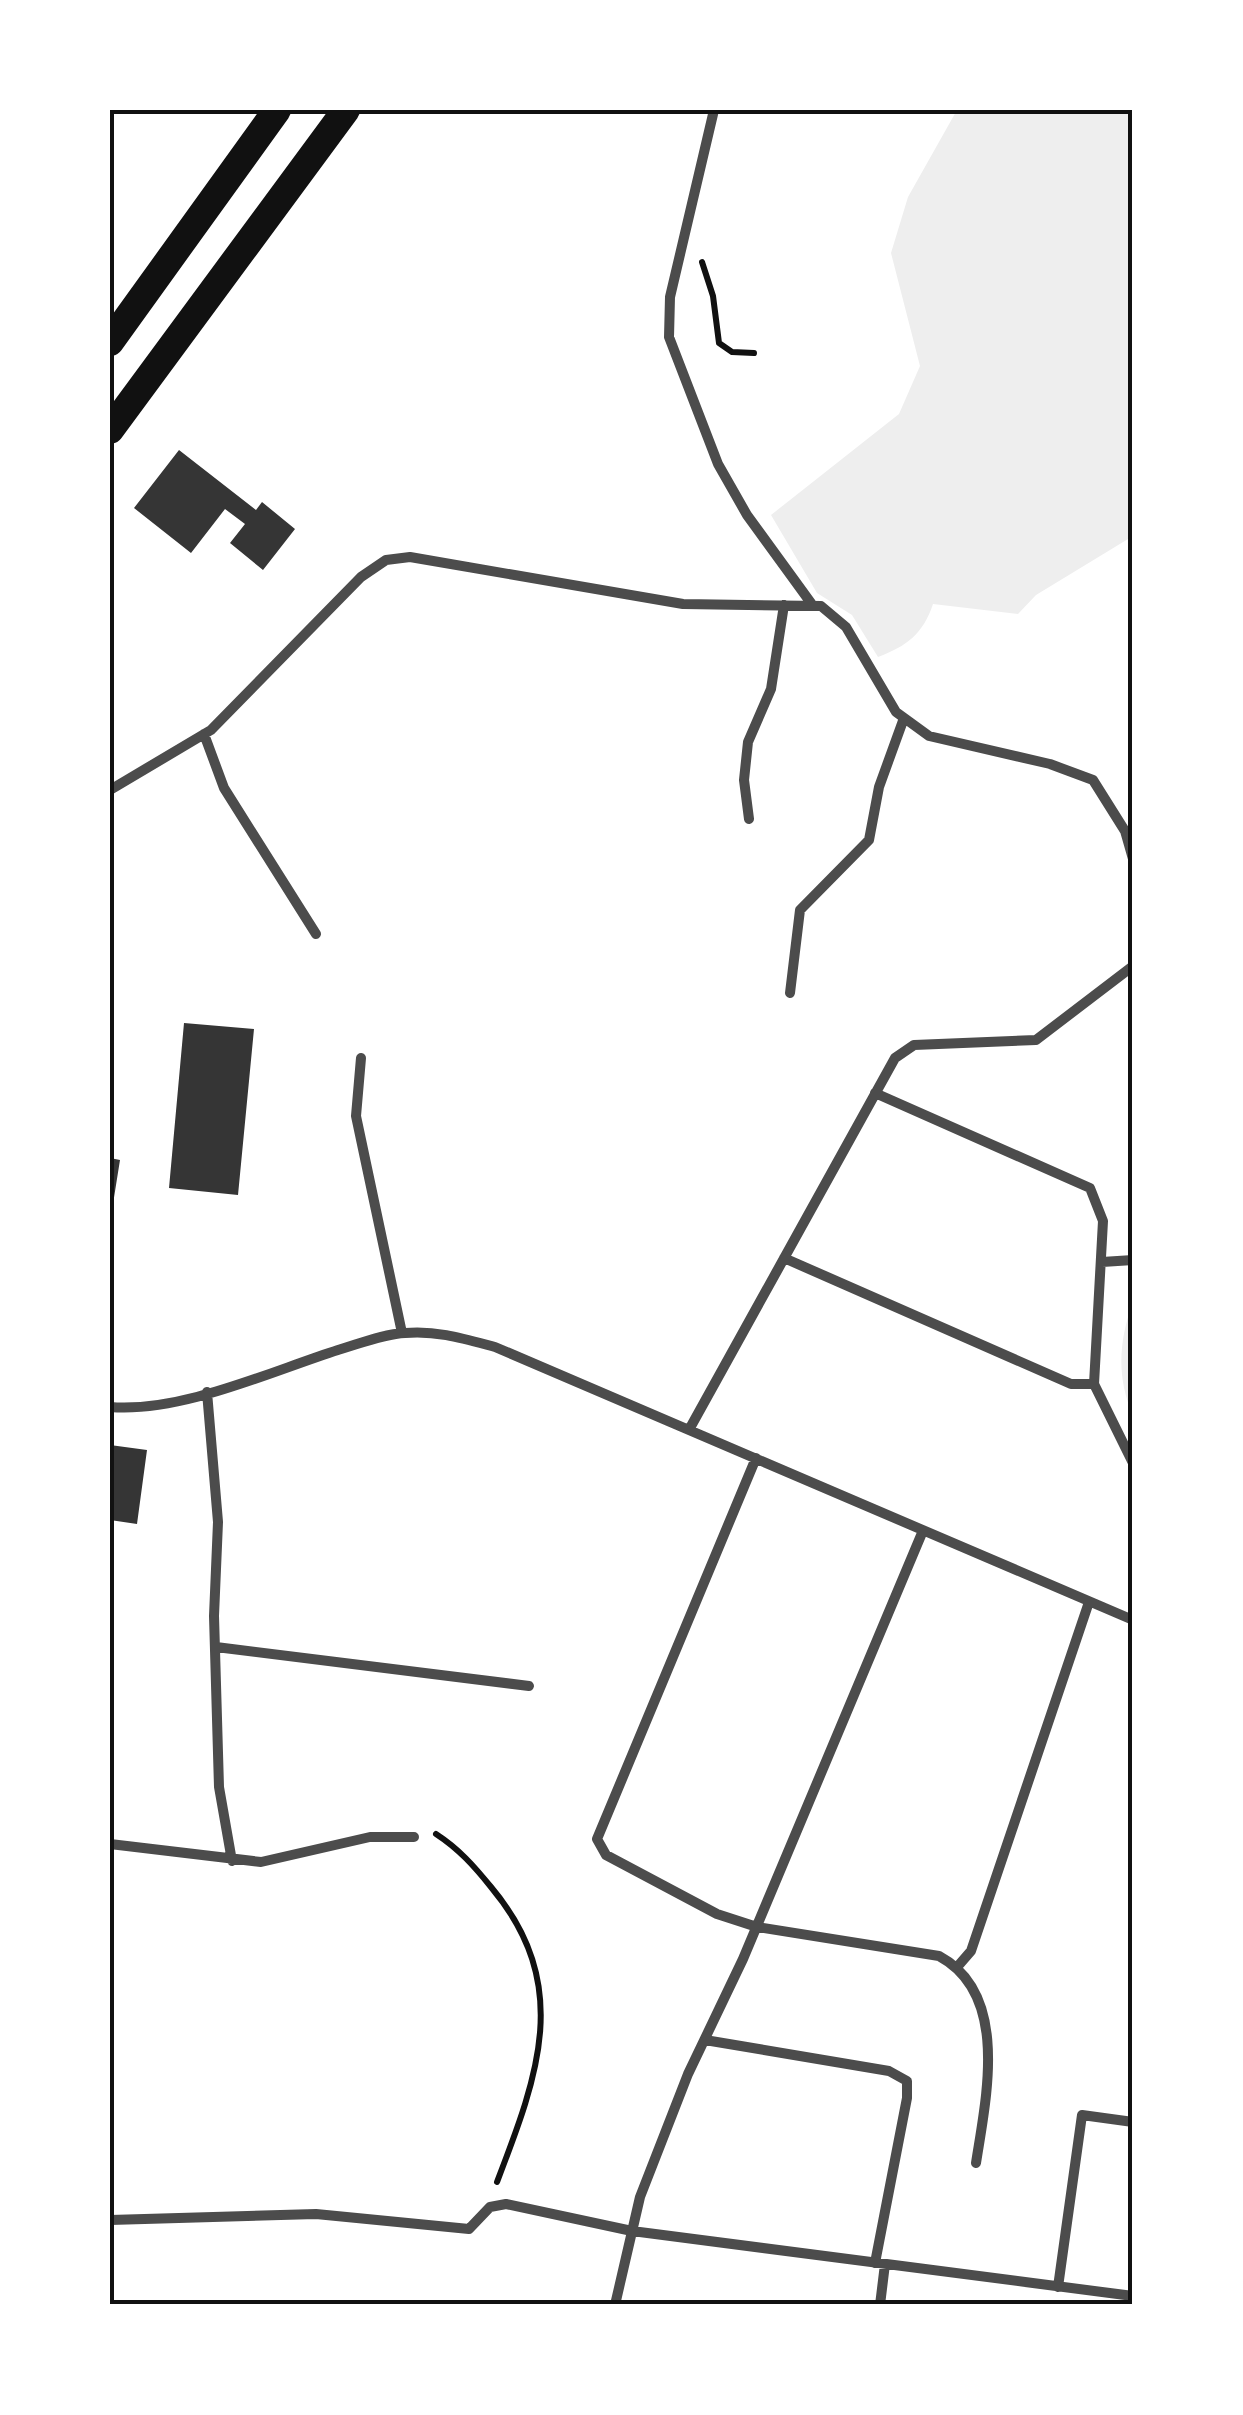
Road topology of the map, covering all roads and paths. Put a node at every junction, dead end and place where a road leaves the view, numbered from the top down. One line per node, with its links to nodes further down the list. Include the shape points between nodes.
1 (278, 110): 5 (highway)
2 (346, 110): 7 (highway)
3 (714, 110): 4 (street)
4 (684, 237): 6 (path, via 703,264 719,343 732,352); 8 (street, via 669,337 718,464)
5 (110, 342)
6 (754, 353)
7 (110, 430)
8 (811, 604): 9 (street); 10 (street, via 846,628)
9 (784, 605): 11 (street, via 683,604 410,558 386,560); 13 (street, via 771,689 748,742)
10 (904, 718): 14 (street, via 929,736 1093,780 1125,832); 17 (street, via 879,786 869,840 800,910)
11 (204, 734): 12 (street); 15 (street, via 224,788)
12 (110, 790)
13 (749, 819)
14 (1133, 859)
15 (316, 934)
16 (1133, 966): 19 (street, via 1036,1040 914,1045 895,1058)
17 (790, 993)
18 (361, 1058): 23 (street, via 356,1116)
19 (875, 1093): 20 (street); 22 (street, via 1090,1188 1102,1221)
20 (784, 1258): 24 (street, via 1071,1384); 27 (street)
21 (1133, 1260): 22 (street)
22 (1102, 1262): 24 (street)
23 (402, 1332): 25 (street); 27 (street, via 442,1333 495,1347)
24 (1094, 1384): 29 (street)
25 (208, 1392): 26 (street, via 140,1410); 33 (street, via 218,1522)
26 (110, 1407)
27 (690, 1428): 28 (street)
28 (756, 1458): 30 (street); 38 (street, via 597,1839 606,1854 716,1914)
29 (1133, 1463)
30 (922, 1533): 31 (street); 38 (street)
31 (1089, 1602): 32 (street); 39 (street, via 971,1952)
32 (1133, 1620)
33 (216, 1648): 34 (street); 37 (street, via 219,1787)
34 (529, 1686)
35 (414, 1837): 37 (street); 43 (path, via 435,1834 458,1848 526,1936 539,1977 531,2095)
36 (110, 1844): 37 (street)
37 (232, 1861)
38 (757, 1926): 39 (street, via 938,1956); 40 (street)
39 (958, 1966): 42 (street, via 988,2039 990,2073)
40 (705, 2040): 45 (street); 46 (street, via 890,2070 906,2081)
41 (1133, 2122): 47 (street, via 1082,2115)
42 (976, 2163)
43 (490, 2207): 44 (street, via 468,2229 316,2214); 45 (street, via 506,2204)
44 (110, 2220)
45 (632, 2231): 46 (street); 49 (street)
46 (880, 2263): 47 (street); 50 (street)
47 (1058, 2286): 48 (street)
48 (1133, 2296)
49 (615, 2305)
50 (880, 2305)

